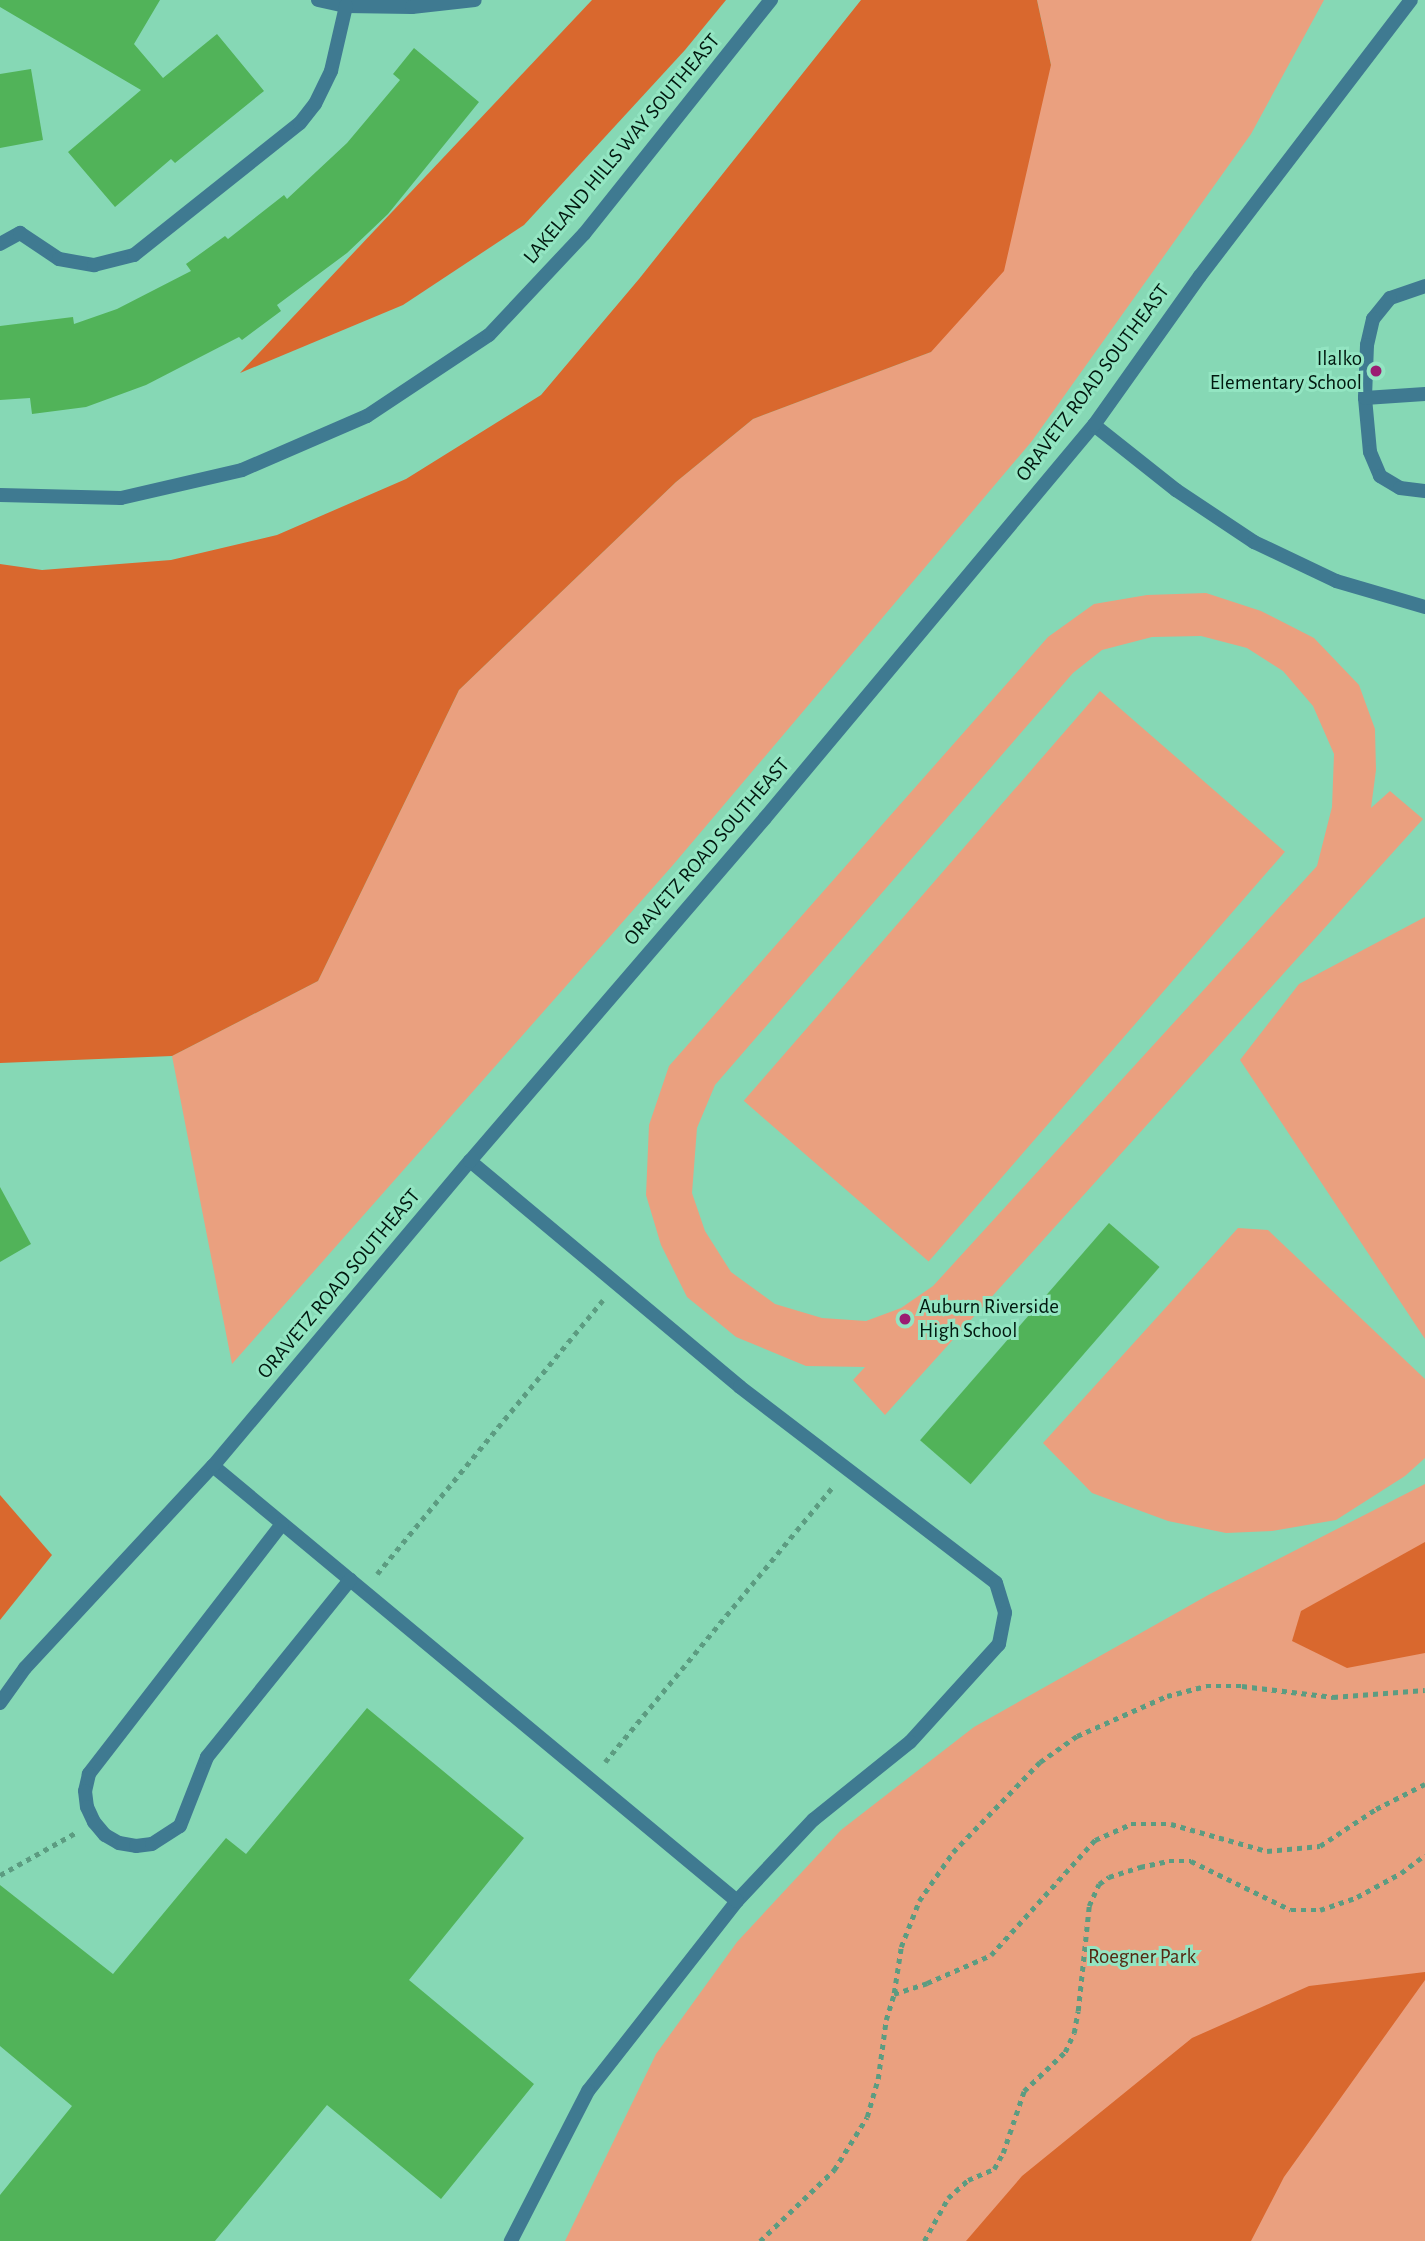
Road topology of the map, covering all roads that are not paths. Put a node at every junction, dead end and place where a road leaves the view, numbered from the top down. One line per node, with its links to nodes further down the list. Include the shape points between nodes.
1 (318, 0): 5 (street)
2 (475, 0): 5 (street, via 412,7)
3 (771, 0): 12 (street, LAKELAND HILLS WAY SOUTHEAST, via 584,234 489,335 367,416 242,470 121,498)
4 (1411, 0): 10 (street, ORAVETZ ROAD SOUTHEAST, via 1200,276)
5 (346, 6): 6 (street, via 331,71 300,123 134,255 94,265 59,259 20,233)
6 (0, 244)
7 (1425, 286): 9 (street, via 1390,298 1373,319)
8 (1425, 394): 9 (street)
9 (1365, 398): 11 (street, via 1370,452 1380,476 1401,488)
10 (1094, 425): 13 (street, via 1175,490 1254,542 1336,581); 14 (street, ORAVETZ ROAD SOUTHEAST)
11 (1425, 491)
12 (0, 495)
13 (1425, 607)
14 (470, 1161): 15 (street, ORAVETZ ROAD SOUTHEAST); 19 (street, via 740,1387 996,1583 1005,1613 999,1644 910,1742 813,1820)
15 (213, 1466): 16 (street); 18 (street, ORAVETZ ROAD SOUTHEAST, via 25,1668)
16 (282, 1524): 17 (street); 17 (street, via 89,1774 87,1807 105,1835 136,1846 152,1844 180,1826 206,1757)
17 (350, 1580): 19 (street)
18 (0, 1703)
19 (737, 1901): 20 (street, via 588,2091)
20 (511, 2241)

